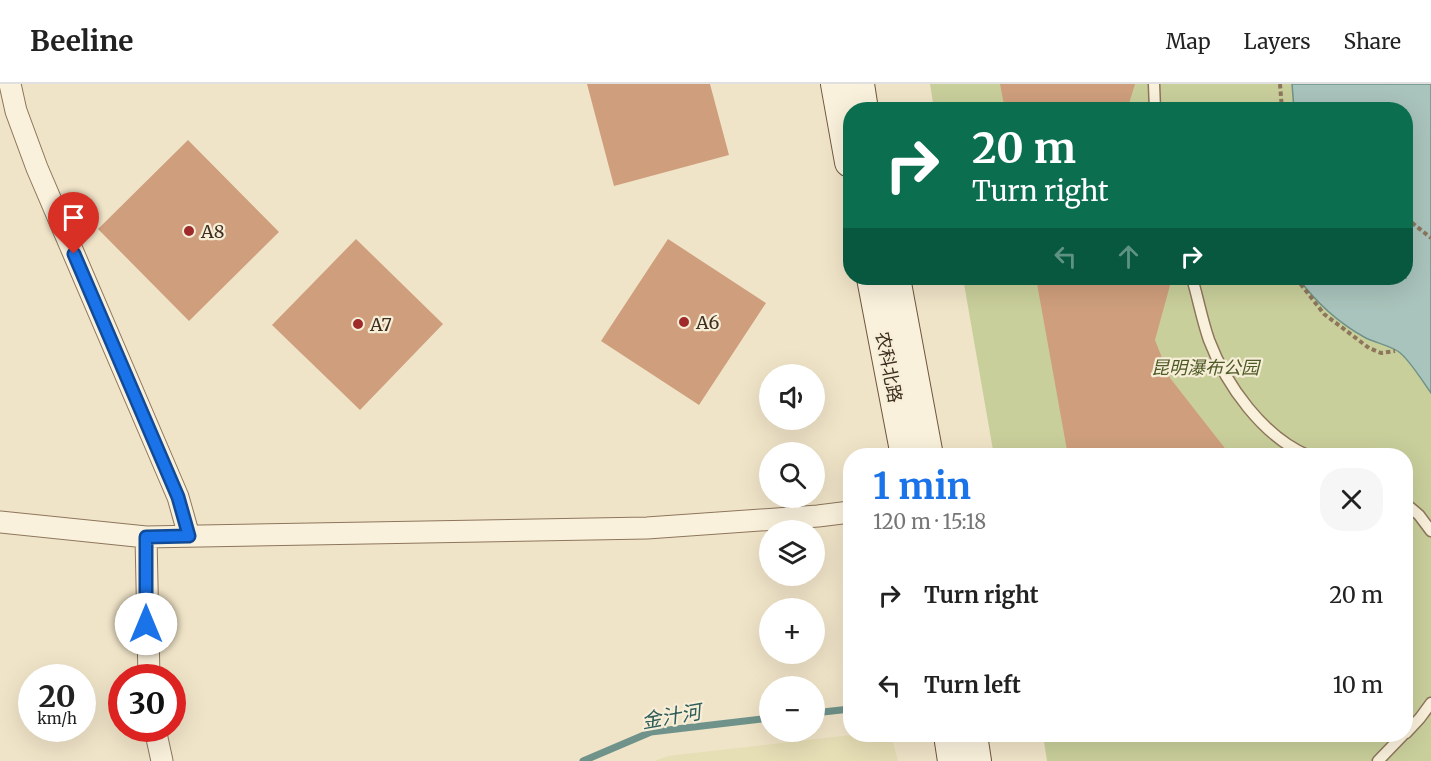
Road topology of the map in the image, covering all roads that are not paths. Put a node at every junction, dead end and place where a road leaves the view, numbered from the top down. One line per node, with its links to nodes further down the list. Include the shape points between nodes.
1 (10, 84): 18 (street, via 37,168 178,497)
2 (836, 84): 7 (main road)
3 (858, 84): 5 (main road)
4 (1154, 84): 6 (lane)
5 (861, 102)
6 (1155, 102)
7 (843, 123)
8 (873, 285): 11 (main road, 农科北路)
9 (896, 285): 12 (main road, 农科北路)
10 (1194, 285): 13 (lane, via 1209,341 1233,388 1263,427)
11 (904, 448)
12 (927, 448)
13 (1296, 448)
14 (1413, 510): 17 (lane)
15 (843, 513): 18 (street, via 647,528)
16 (0, 522): 19 (street)
17 (1431, 531)
18 (189, 536): 19 (street)
19 (146, 537): 20 (street)
20 (148, 664)
21 (1431, 703): 22 (lane)
22 (1413, 725)
23 (158, 742): 27 (street)
24 (950, 742): 28 (main road)
25 (973, 742): 29 (main road)
26 (1396, 742): 30 (lane)
27 (162, 761)
28 (953, 761)
29 (976, 761)
30 (1378, 761)

